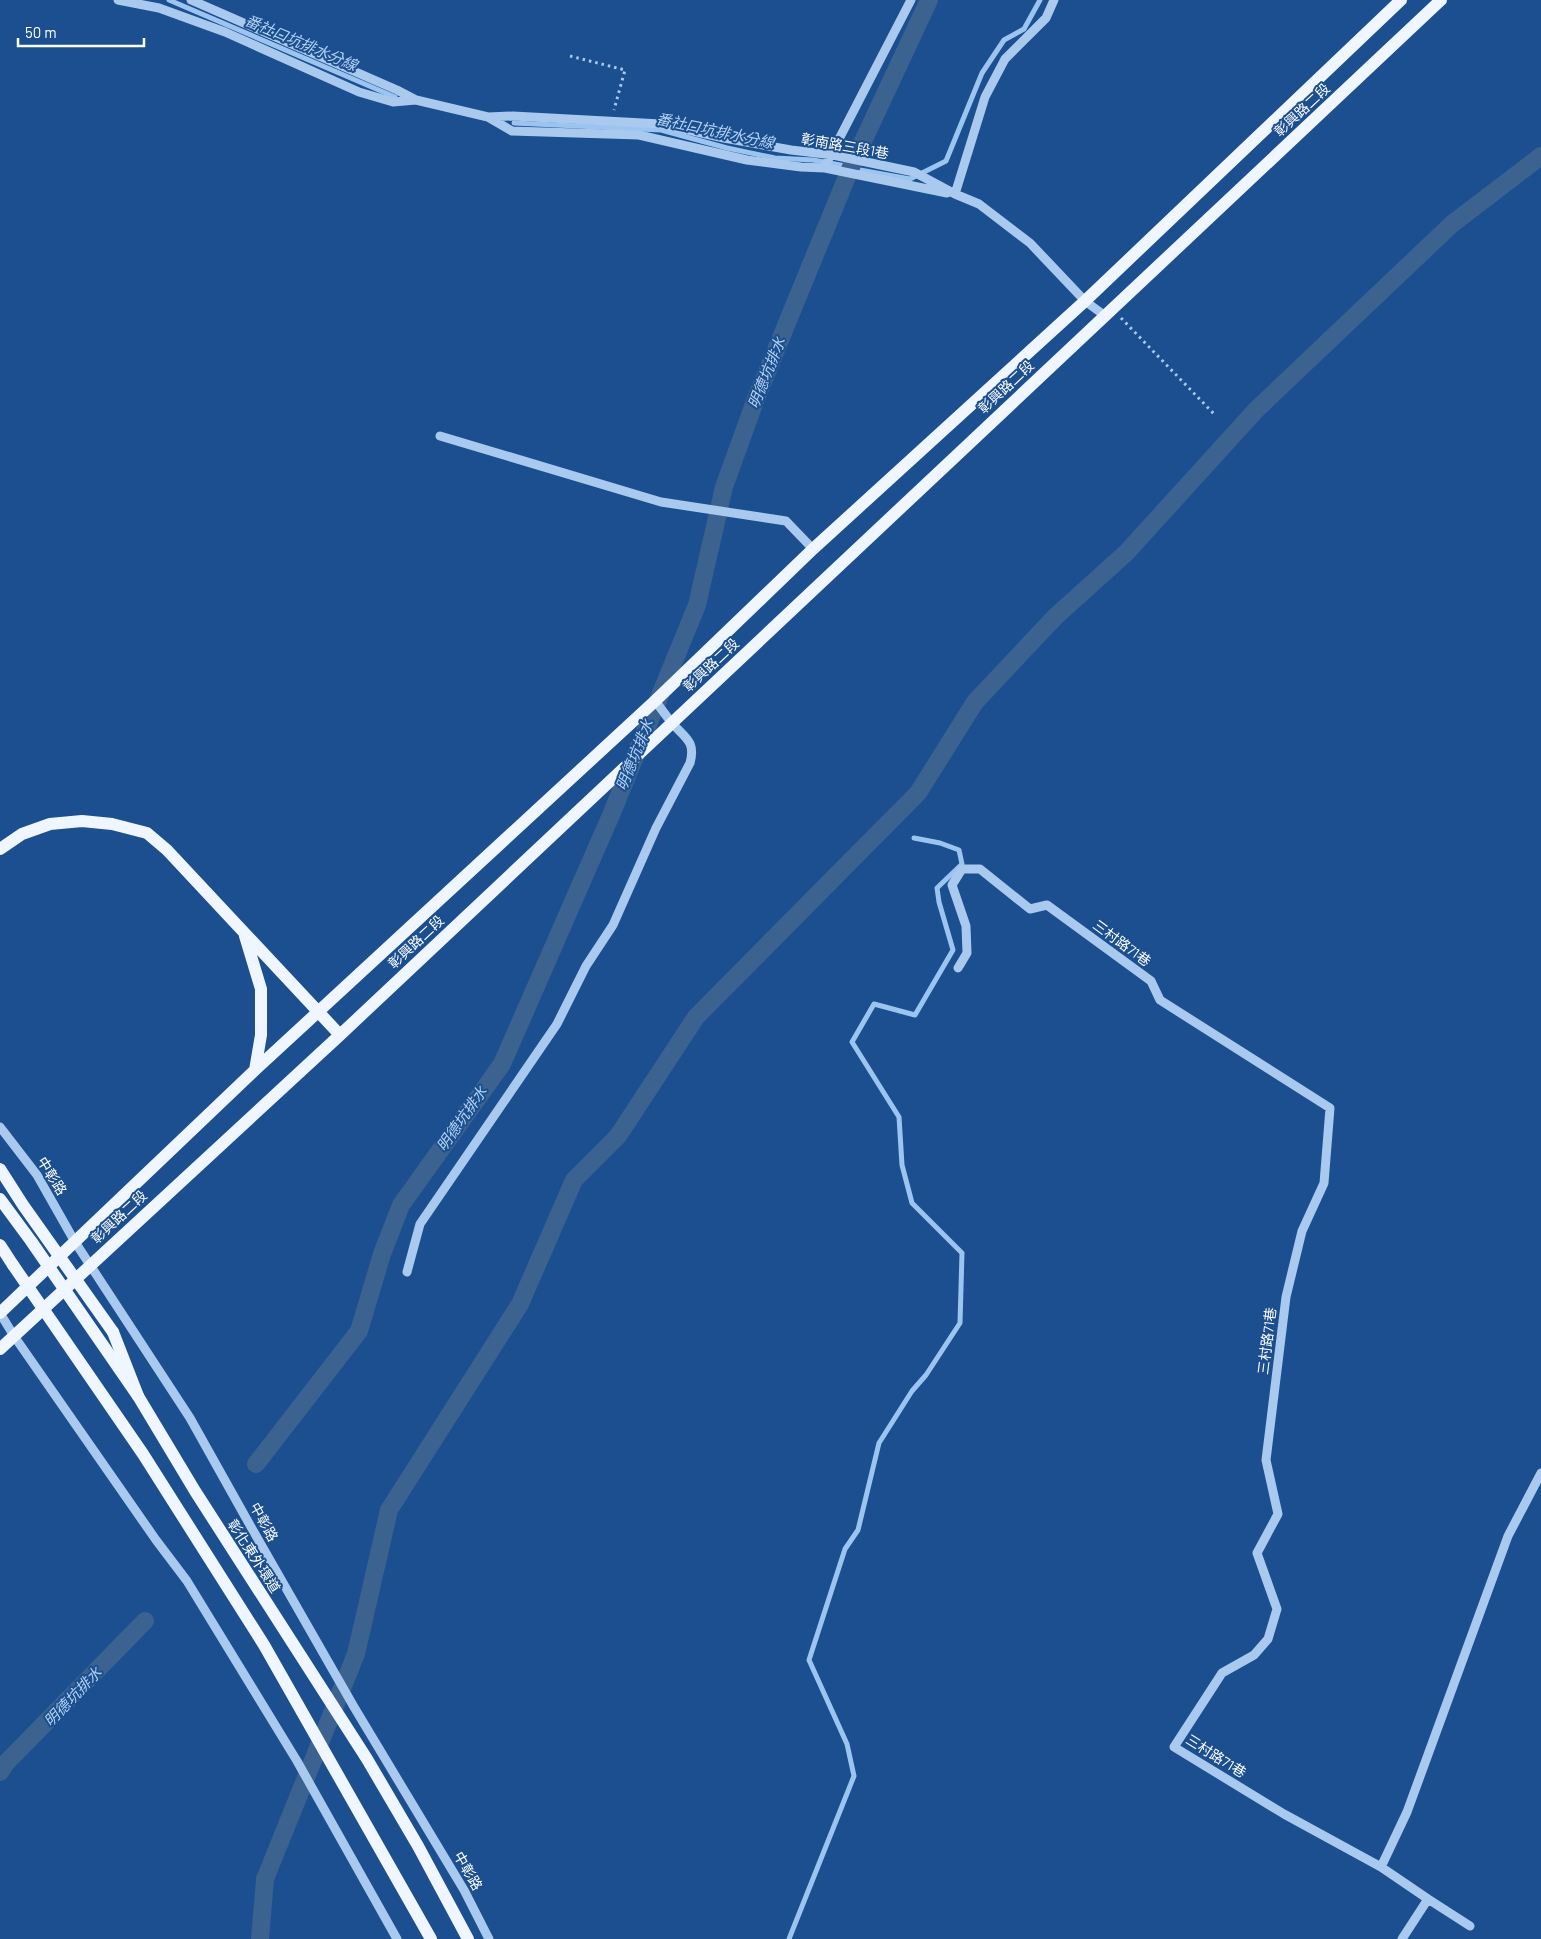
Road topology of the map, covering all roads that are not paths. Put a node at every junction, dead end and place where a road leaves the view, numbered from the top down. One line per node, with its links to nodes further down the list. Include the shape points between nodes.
1 (118, 0): 7 (street, 彰南路三段1巷, via 159,8 225,32 359,92 393,102)
2 (190, 0): 7 (street, 彰南路三段1巷)
3 (911, 0): 9 (street)
4 (1054, 0): 11 (street, via 1046,18 1005,58 985,97)
5 (1402, 0): 12 (main road, 彰興路二段)
6 (1441, 0): 13 (main road, 彰興路二段)
7 (416, 100): 8 (street, 彰南路三段1巷)
8 (488, 117): 9 (street, 彰南路三段1巷, via 661,124); 10 (street, 彰南路三段1巷, via 512,131 639,135 747,160)
9 (832, 155): 10 (street); 11 (street, 彰南路三段1巷, via 914,172)
10 (825, 168): 11 (street, 彰南路三段1巷)
11 (955, 194): 12 (street, 彰南路三段1巷, via 979,204 1030,243)
12 (1085, 301): 13 (street, 彰南路三段1巷); 15 (main road, 彰興路二段)
13 (1104, 315): 17 (main road, 彰興路二段)
14 (440, 436): 15 (street, via 662,502 786,522)
15 (813, 549): 16 (main road, 彰興路二段)
16 (655, 701): 17 (street); 21 (main road, 彰興路二段)
17 (672, 723): 22 (main road, 彰興路二段); 32 (street, via 689,739 693,752 690,763 656,828 614,925 586,966 557,1024 420,1224)
18 (0, 849): 19 (main road, via 22,834 50,824 82,821 147,833)
19 (245, 933): 21 (main road); 23 (main road, via 261,989 261,1035)
20 (958, 968): 38 (street, 三村路71巷, via 967,953 966,926 952,885 962,869 980,869 1030,909 1047,905 1151,981 1160,1000 1330,1108 1324,1183 1302,1231 1286,1297 1266,1460 1278,1514 1257,1553 1277,1609 1268,1639 1254,1655 1222,1673 1174,1747 1284,1814)
21 (317, 1013): 22 (main road); 23 (main road, 彰興路二段)
22 (340, 1035): 31 (main road, 彰興路二段)
23 (255, 1070): 27 (main road, 彰興路二段)
24 (0, 1127): 27 (street, 中彰路, via 37,1174)
25 (0, 1170): 36 (main road, bridge, via 113,1332)
26 (0, 1200): 36 (main road, 彰化東外環道, bridge)
27 (75, 1242): 31 (street, 中彰路); 33 (main road, 彰興路二段)
28 (0, 1245): 30 (main road)
29 (0, 1250): 30 (main road)
30 (13, 1264): 42 (main road, bridge, via 143,1454 264,1645)
31 (90, 1264): 34 (main road, 彰興路二段); 44 (street, 中彰路, via 190,1418 320,1649 464,1890)
32 (407, 1272)
33 (0, 1313): 34 (street)
34 (14, 1336): 35 (main road, 彰興路二段); 41 (street, via 187,1581 297,1761)
35 (0, 1349)
36 (138, 1396): 43 (main road, 彰化東外環道, via 195,1491 367,1758)
37 (1541, 1473): 38 (street, via 1508,1536 1407,1812)
38 (1381, 1867): 39 (street, 三村路71巷)
39 (1428, 1899): 40 (street, 三村路71巷); 45 (street)
40 (1470, 1926)
41 (397, 1939)
42 (431, 1939)
43 (468, 1939)
44 (489, 1939)
45 (1402, 1939)

